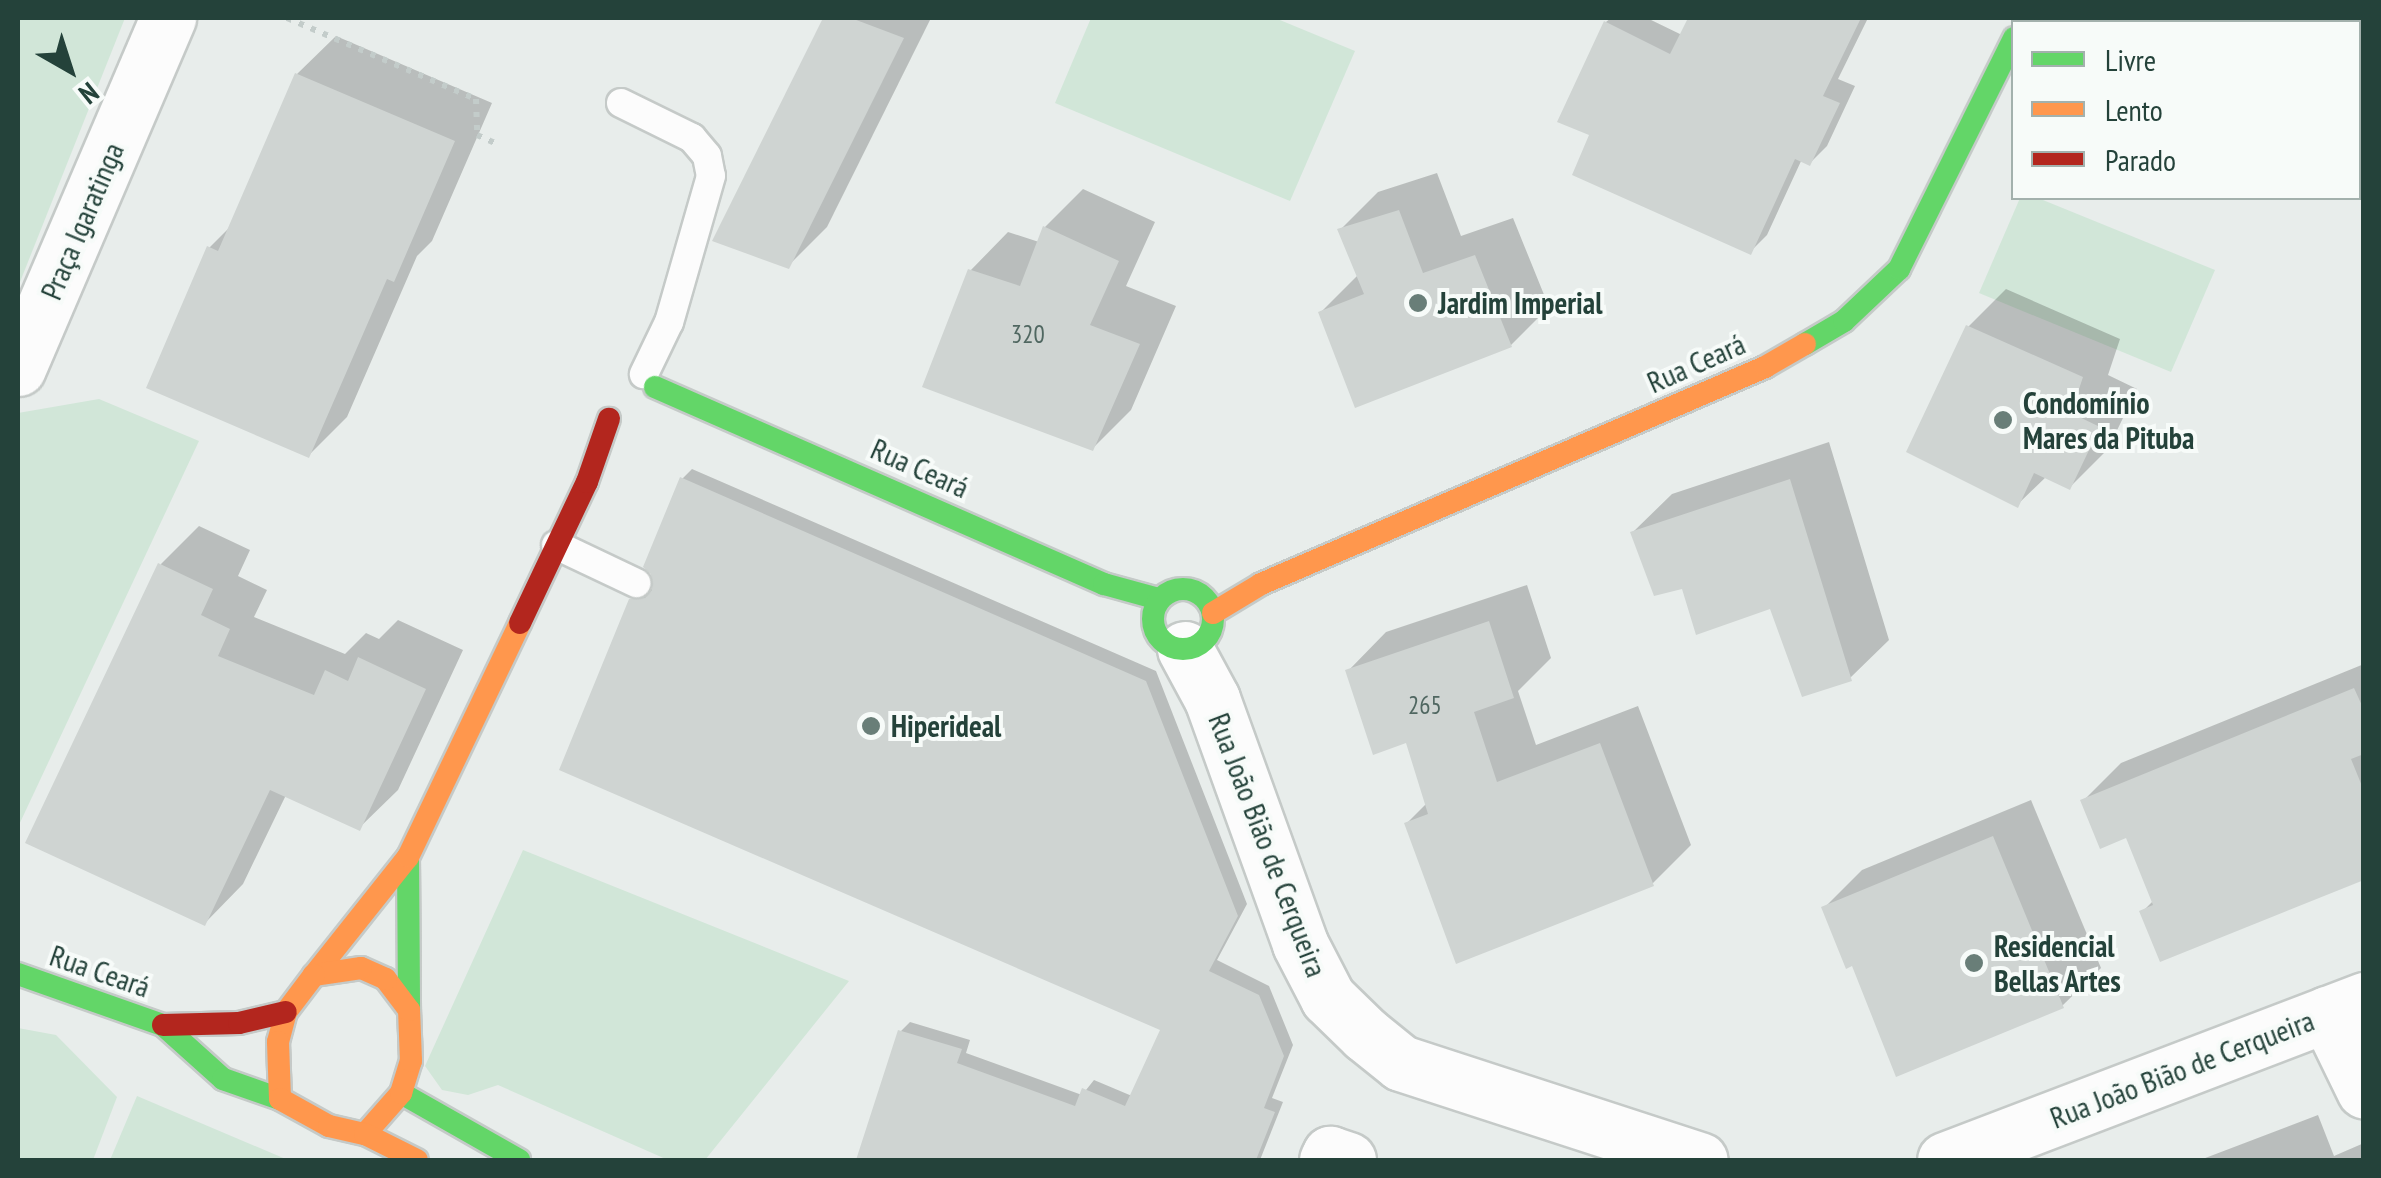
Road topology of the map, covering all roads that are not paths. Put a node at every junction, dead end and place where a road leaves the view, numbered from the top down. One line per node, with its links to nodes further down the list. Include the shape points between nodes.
1 (168, 18): 4 (street, Praça Igaratinga)
2 (2011, 44): 9 (street, Rua Ceará, via 1899,268 1844,322 1765,366)
3 (621, 103): 6 (lane, via 692,138 708,156 710,176 669,322)
4 (18, 368)
5 (600, 394): 6 (street)
6 (637, 404): 7 (street); 9 (street, Rua Ceará, via 710,410)
7 (556, 544): 8 (lane); 10 (street)
8 (636, 583)
9 (1186, 620): 25 (street, Rua João Bião de Cerqueira, via 1300,944 1328,998 1402,1062)
10 (408, 857): 12 (street); 14 (street)
11 (18, 974): 16 (street, Rua Ceará)
12 (314, 975): 14 (street, via 360,968 386,979); 15 (street)
13 (2345, 1007): 17 (street); 26 (street, Rua João Bião de Cerqueira)
14 (409, 1010): 18 (street, via 411,1062)
15 (286, 1012): 16 (street, Rua Ceará, via 240,1023); 19 (street, via 278,1042)
16 (163, 1025): 19 (street, Rua Ceará, via 223,1080)
17 (2364, 1090)
18 (401, 1093): 20 (street); 22 (street)
19 (280, 1099): 20 (street, via 329,1126)
20 (365, 1134): 21 (street)
21 (418, 1160)
22 (519, 1160)
23 (1327, 1160): 24 (street, via 1330,1154)
24 (1348, 1160)
25 (1700, 1160)
26 (1945, 1160)

